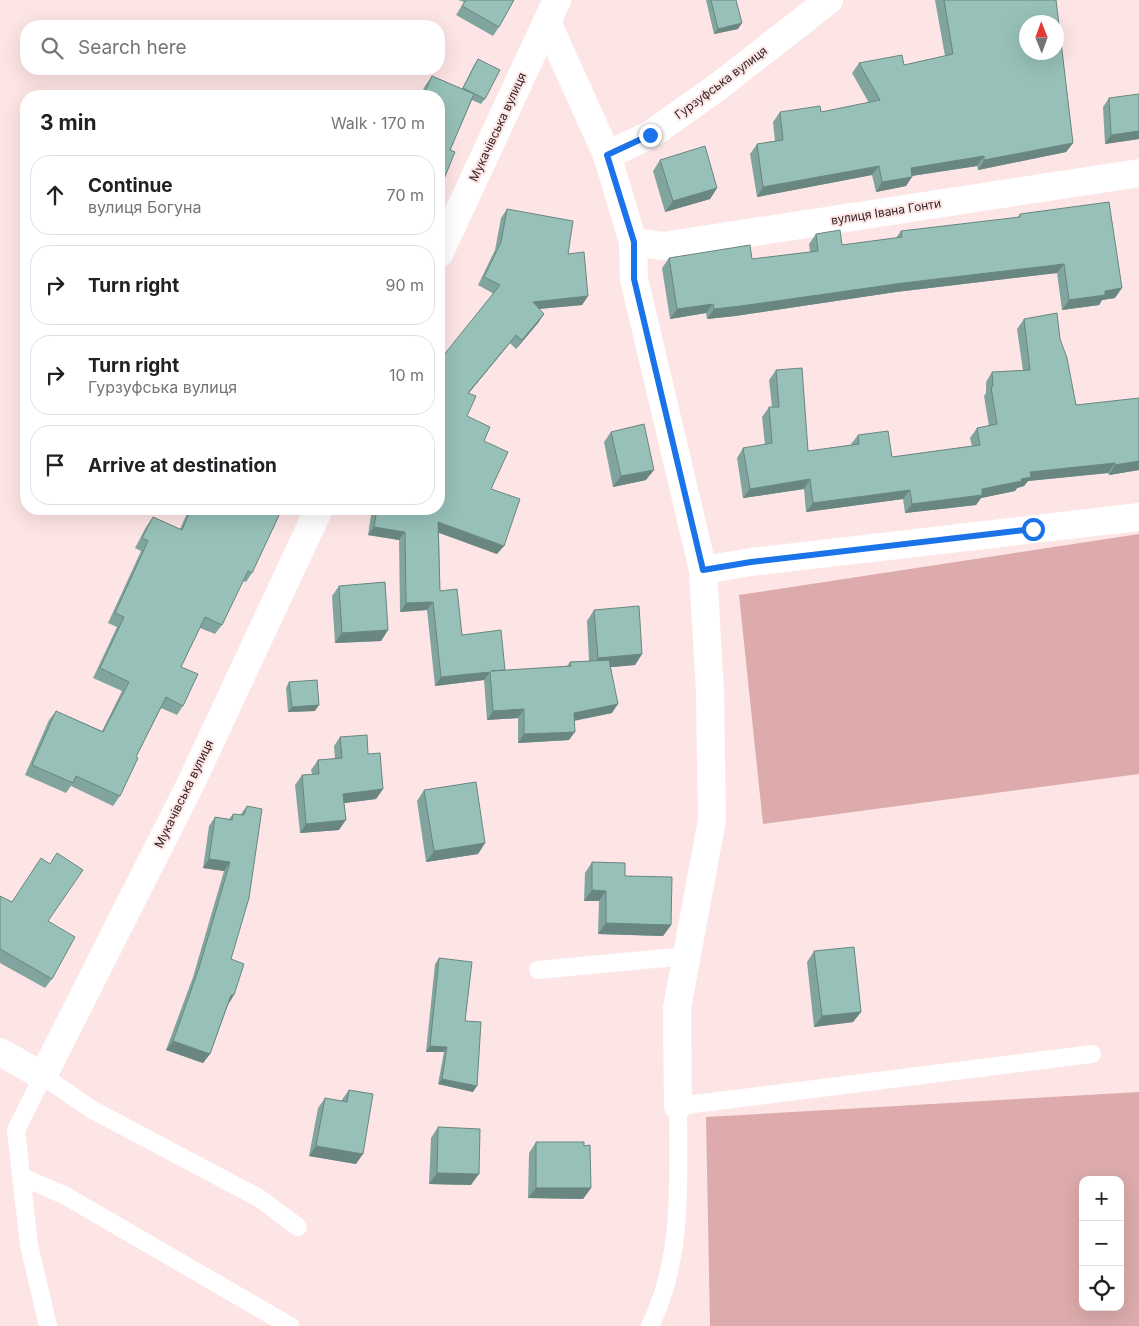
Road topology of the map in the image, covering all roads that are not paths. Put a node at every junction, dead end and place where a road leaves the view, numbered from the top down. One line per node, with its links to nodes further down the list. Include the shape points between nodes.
1 (829, 0): 3 (street, Гурзуфська вулиця, via 650,135)
2 (552, 11): 3 (street); 5 (street, Мукачівська вулиця)
3 (607, 155): 6 (street)
4 (1139, 173): 6 (street, вулиця Івана Гонти, via 664,246)
5 (445, 241)
6 (634, 242): 9 (street, via 634,279)
7 (316, 515): 14 (street, Мукачівська вулиця, via 192,781)
8 (1139, 518): 9 (street)
9 (703, 570): 10 (street, via 710,694 712,820)
10 (686, 956): 11 (lane); 15 (street, via 678,1008)
11 (538, 970)
12 (0, 1052): 14 (street)
13 (1092, 1054): 15 (lane)
14 (43, 1076): 16 (lane, via 16,1130); 17 (lane, via 91,1109 259,1198)
15 (678, 1106): 20 (lane, via 678,1225 663,1299)
16 (22, 1176): 18 (lane, via 29,1245); 19 (lane, via 64,1195)
17 (298, 1227)
18 (48, 1326)
19 (290, 1326)
20 (650, 1326)

